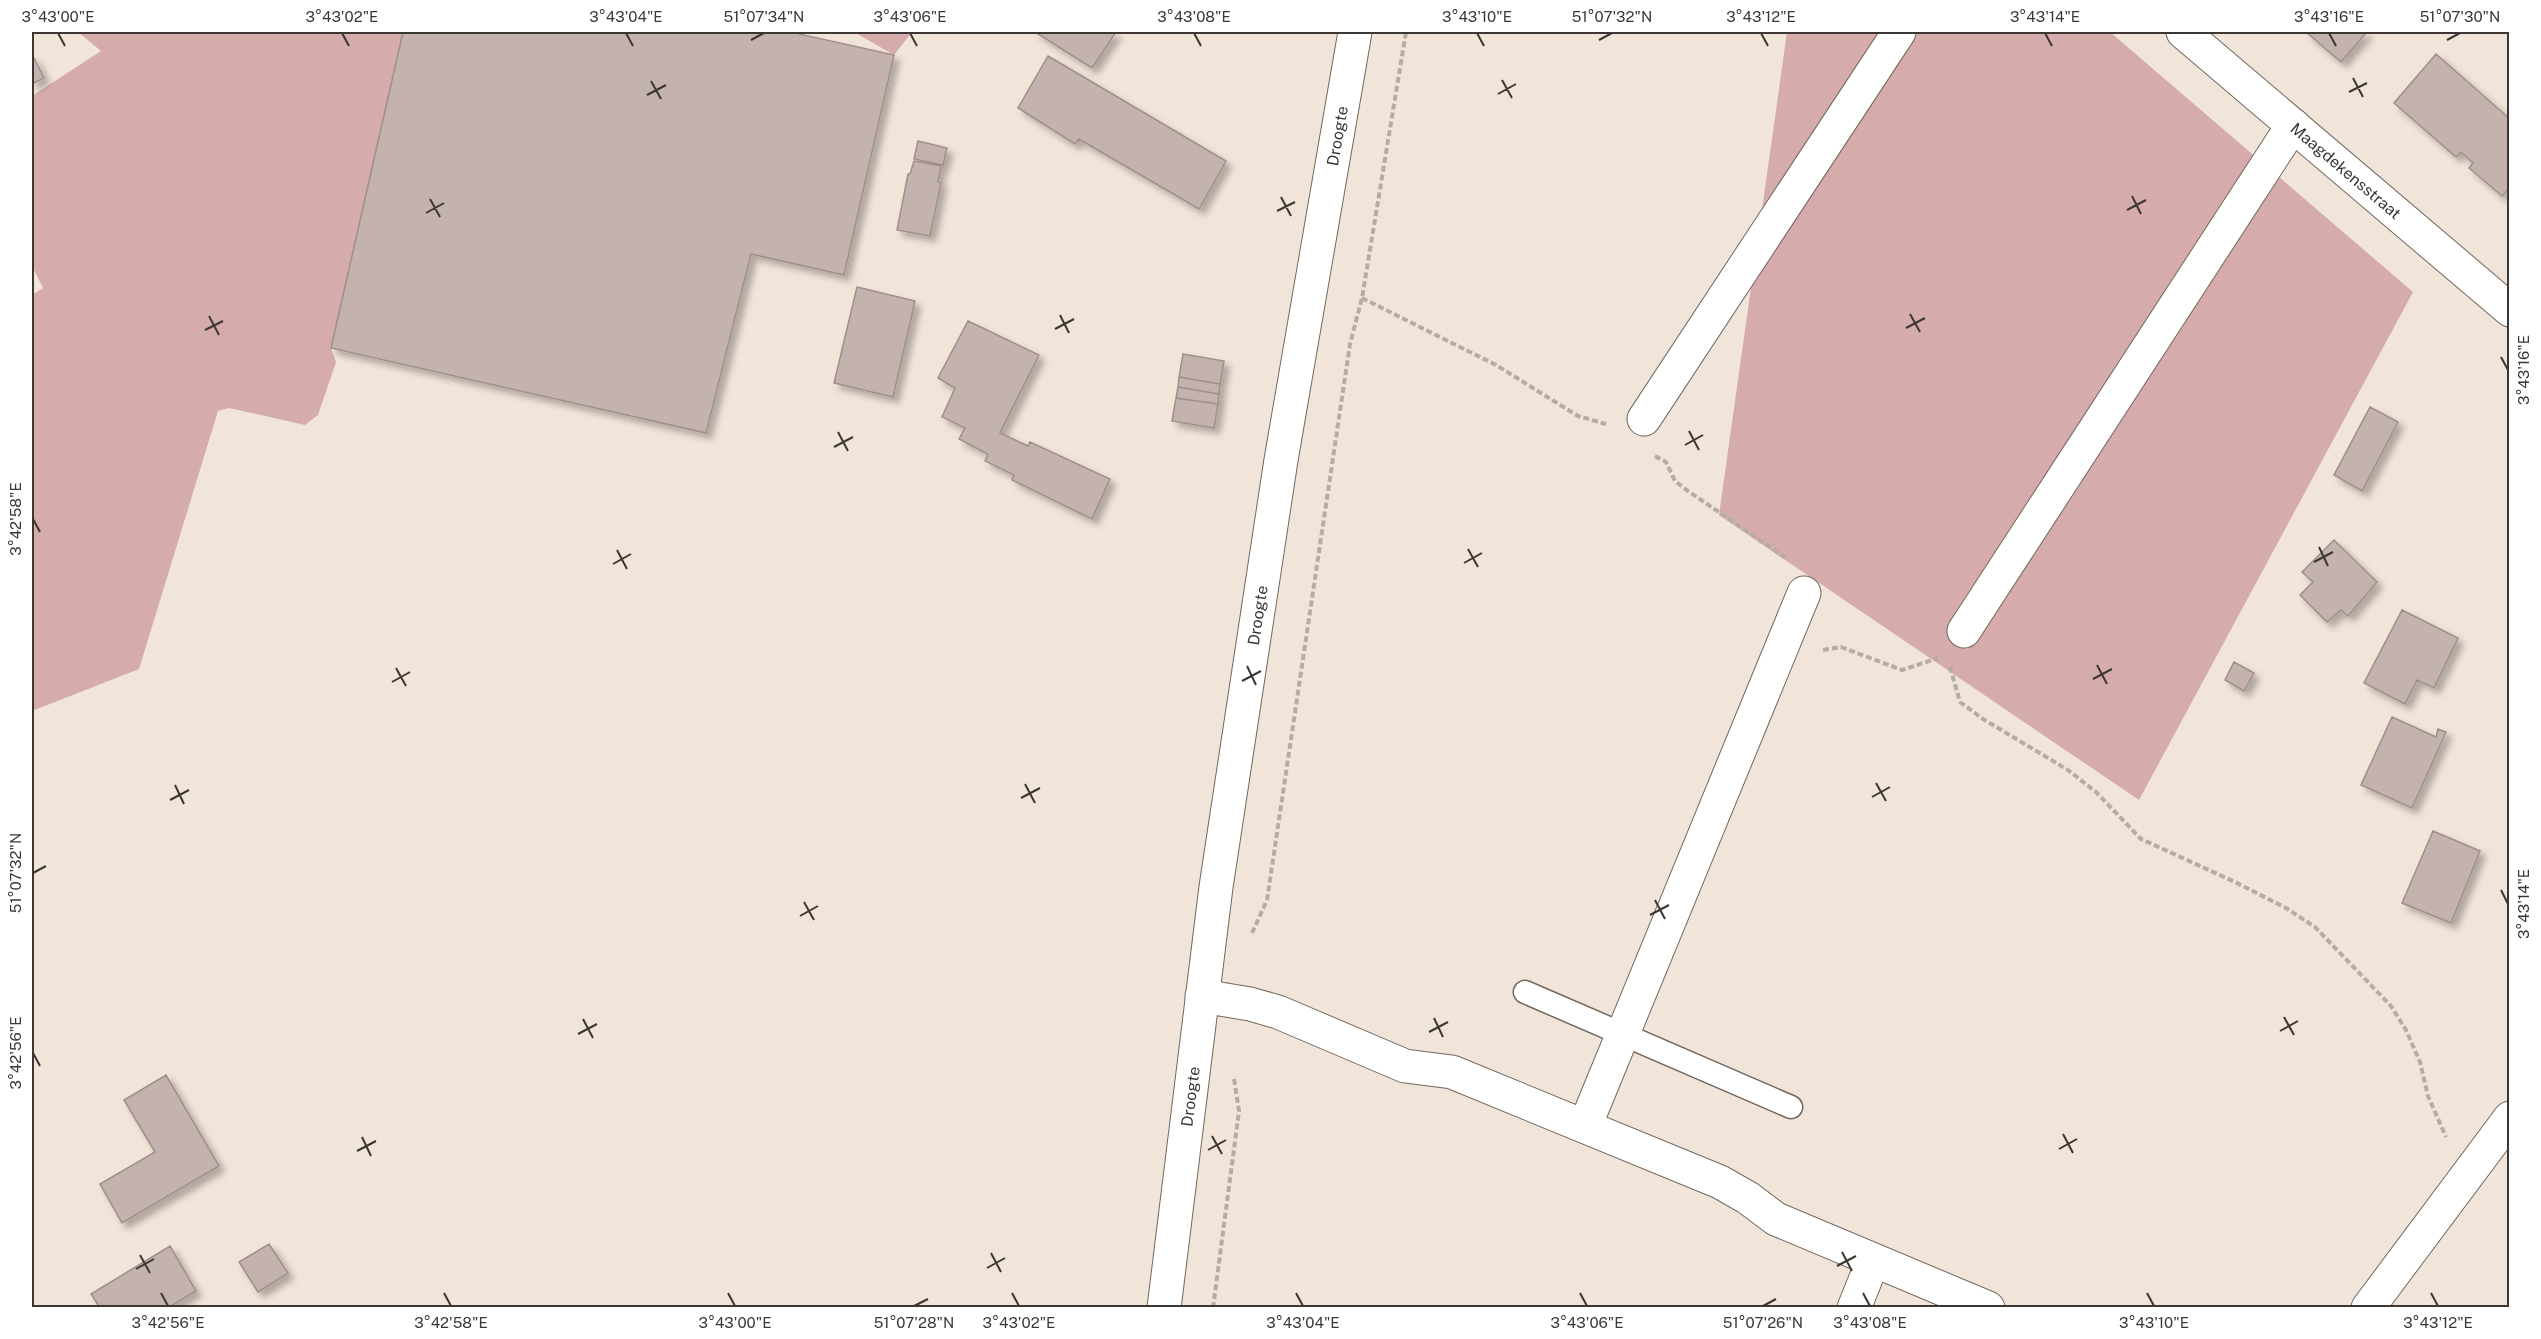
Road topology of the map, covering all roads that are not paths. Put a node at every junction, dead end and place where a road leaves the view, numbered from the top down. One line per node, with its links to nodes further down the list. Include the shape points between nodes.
1 (1355, 32): 10 (street, Droogte, via 1281,460)
2 (1899, 32): 6 (street)
3 (2183, 32): 4 (street, Maagdekensstraat)
4 (2293, 125): 5 (street, Maagdekensstraat); 8 (street)
5 (2510, 310)
6 (1644, 419)
7 (1804, 593): 11 (street)
8 (1955, 643)
9 (1525, 992): 11 (lane)
10 (1202, 996): 14 (street, via 1278,1012 1405,1066 1452,1072); 16 (street, Droogte)
11 (1623, 1035): 12 (lane); 14 (street)
12 (1791, 1107)
13 (2510, 1118): 19 (street)
14 (1585, 1126): 15 (street, via 1720,1182 1776,1219)
15 (1873, 1261): 17 (street); 18 (street)
16 (1164, 1308)
17 (1854, 1308)
18 (1988, 1308)
19 (2368, 1308)

